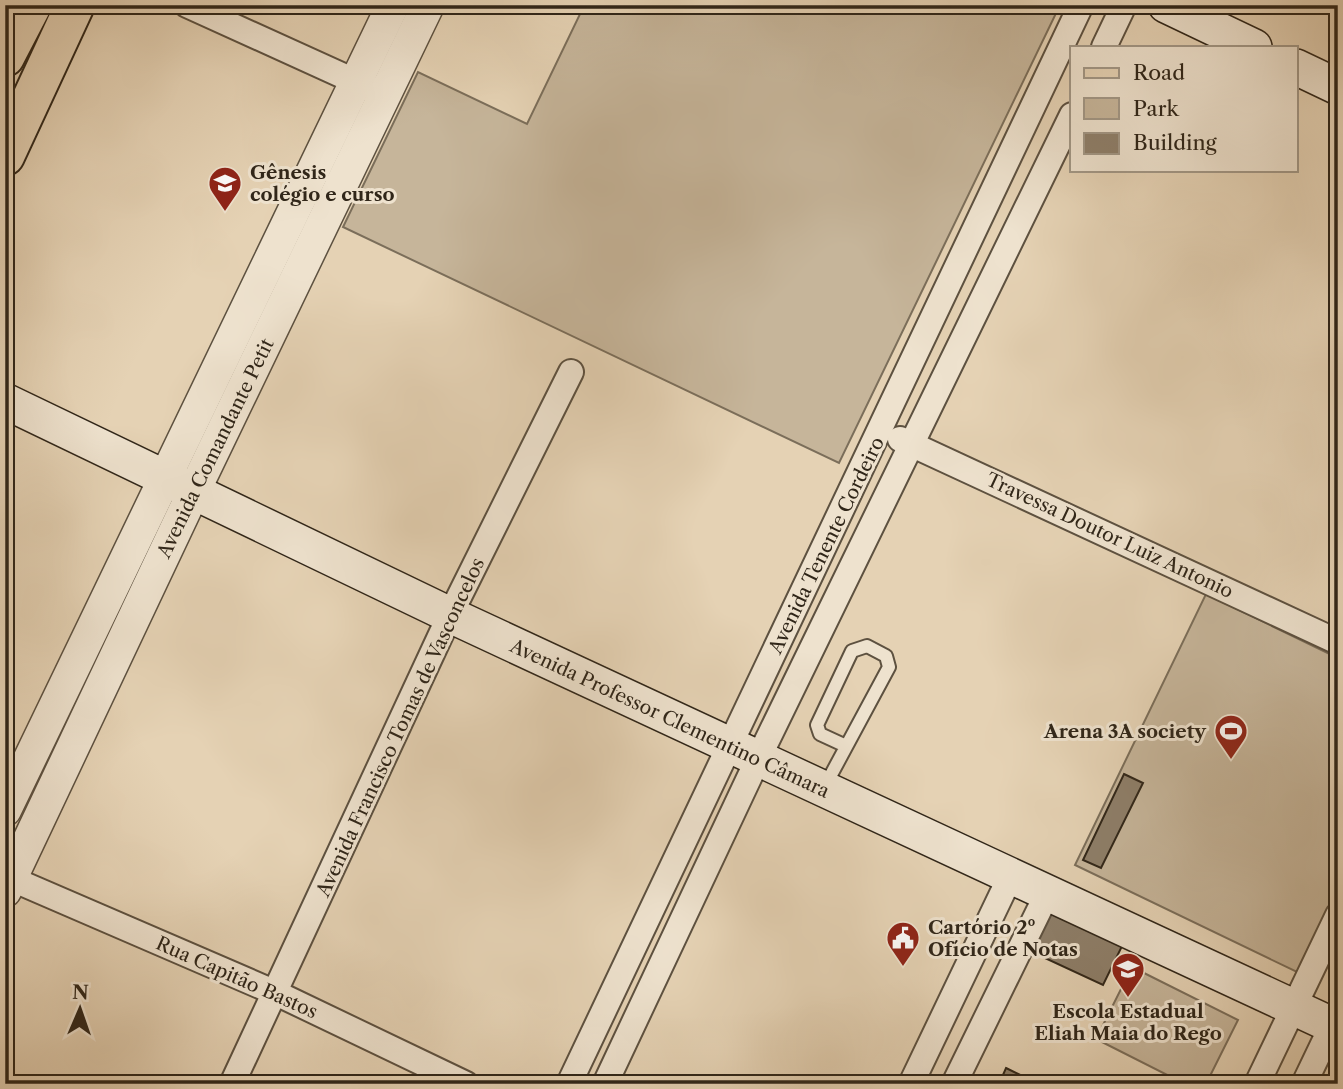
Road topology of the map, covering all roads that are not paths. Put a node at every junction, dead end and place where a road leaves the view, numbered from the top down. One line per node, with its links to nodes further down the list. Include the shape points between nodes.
1 (32, 5): 11 (main road)
2 (75, 5): 17 (main road)
3 (187, 5): 13 (street)
4 (393, 5): 13 (street, Avenida Comandante Petit)
5 (428, 5): 15 (street, Avenida Comandante Petit)
6 (1081, 5): 20 (street, Avenida Tenente Cordeiro)
7 (1124, 5): 9 (street)
8 (1166, 5): 10 (main road)
9 (1104, 46)
10 (1252, 46)
11 (5, 57)
12 (1298, 68): 14 (main road)
13 (356, 82): 15 (street); 22 (street, Avenida Comandante Petit)
14 (1338, 88)
15 (385, 96): 22 (street, Avenida Comandante Petit)
16 (1070, 119): 21 (street, Avenida Tenente Cordeiro)
17 (5, 156)
18 (571, 372): 23 (street, Avenida Francisco Tomas de Vasconcelos)
19 (5, 401): 22 (main road, Avenida Professor Clementino Câmara)
20 (881, 431): 21 (street, Travessa Doutor Luiz Antonio); 26 (street, Avenida Tenente Cordeiro)
21 (913, 444): 24 (street, Travessa Doutor Luiz Antonio); 26 (street, Avenida Tenente Cordeiro)
22 (179, 484): 23 (main road, Avenida Professor Clementino Câmara); 28 (street, Avenida Comandante Petit); 30 (street, Avenida Comandante Petit)
23 (450, 615): 26 (main road, Avenida Professor Clementino Câmara); 33 (street, Avenida Francisco Tomas de Vasconcelos)
24 (1338, 642)
25 (846, 746): 25 (lane, via 889,667 887,656 867,646 852,652 817,725 820,734); 27 (lane)
26 (744, 752): 27 (main road, Avenida Professor Clementino Câmara); 38 (street, Avenida Tenente Cordeiro); 39 (street, Avenida Tenente Cordeiro)
27 (823, 789): 29 (main road, Avenida Professor Clementino Câmara)
28 (5, 810)
29 (1011, 875): 31 (main road, Avenida Professor Clementino Câmara); 40 (street)
30 (7, 882): 33 (street, Rua Capitão Bastos)
31 (1048, 892): 34 (main road, Avenida Professor Clementino Câmara); 41 (street)
32 (1338, 915): 34 (street)
33 (276, 993): 36 (street, Avenida Francisco Tomas de Vasconcelos); 37 (street, Rua Capitão Bastos)
34 (1293, 1009): 35 (main road, Avenida Professor Clementino Câmara); 42 (street)
35 (1336, 1022): 43 (street)
36 (232, 1084)
37 (466, 1084)
38 (569, 1084)
39 (605, 1084)
40 (911, 1084)
41 (954, 1084)
42 (1258, 1084)
43 (1304, 1084)

